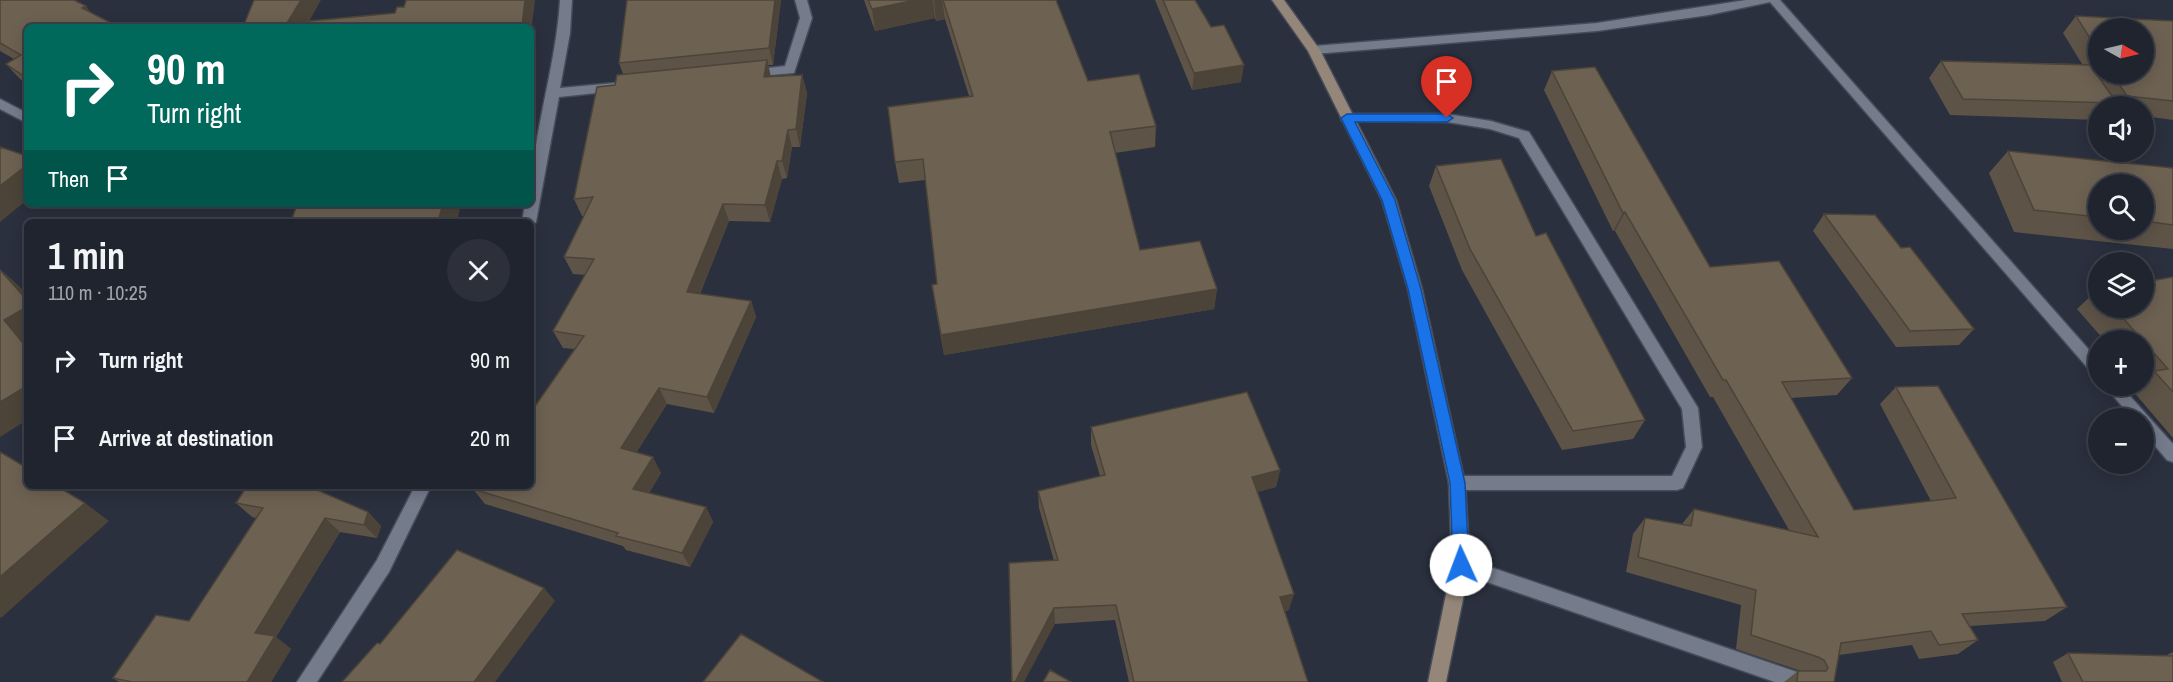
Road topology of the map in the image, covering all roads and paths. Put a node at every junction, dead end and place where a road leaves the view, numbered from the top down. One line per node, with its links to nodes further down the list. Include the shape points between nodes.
1 (566, 0): 9 (street)
2 (801, 0): 7 (street, via 806,18 790,70)
3 (1278, 0): 6 (main road)
4 (1765, 0): 6 (street, via 1609,25)
5 (1774, 0): 14 (street)
6 (1314, 50): 12 (main road)
7 (733, 76)
8 (632, 85): 9 (street)
9 (552, 93): 13 (street)
10 (0, 103): 11 (street)
11 (24, 117)
12 (1347, 118): 19 (main road, via 1389,200 1415,289); 19 (street, via 1447,118 1524,135 1690,408 1694,447 1677,483)
13 (534, 194)
14 (2088, 359)
15 (2121, 396): 16 (street)
16 (2131, 408)
17 (2154, 434): 18 (street)
18 (2173, 455)
19 (1457, 483): 21 (main road)
20 (422, 489): 22 (street, via 383,566)
21 (1461, 565): 23 (main road); 24 (street)
22 (306, 682)
23 (1437, 682)
24 (1800, 682)

